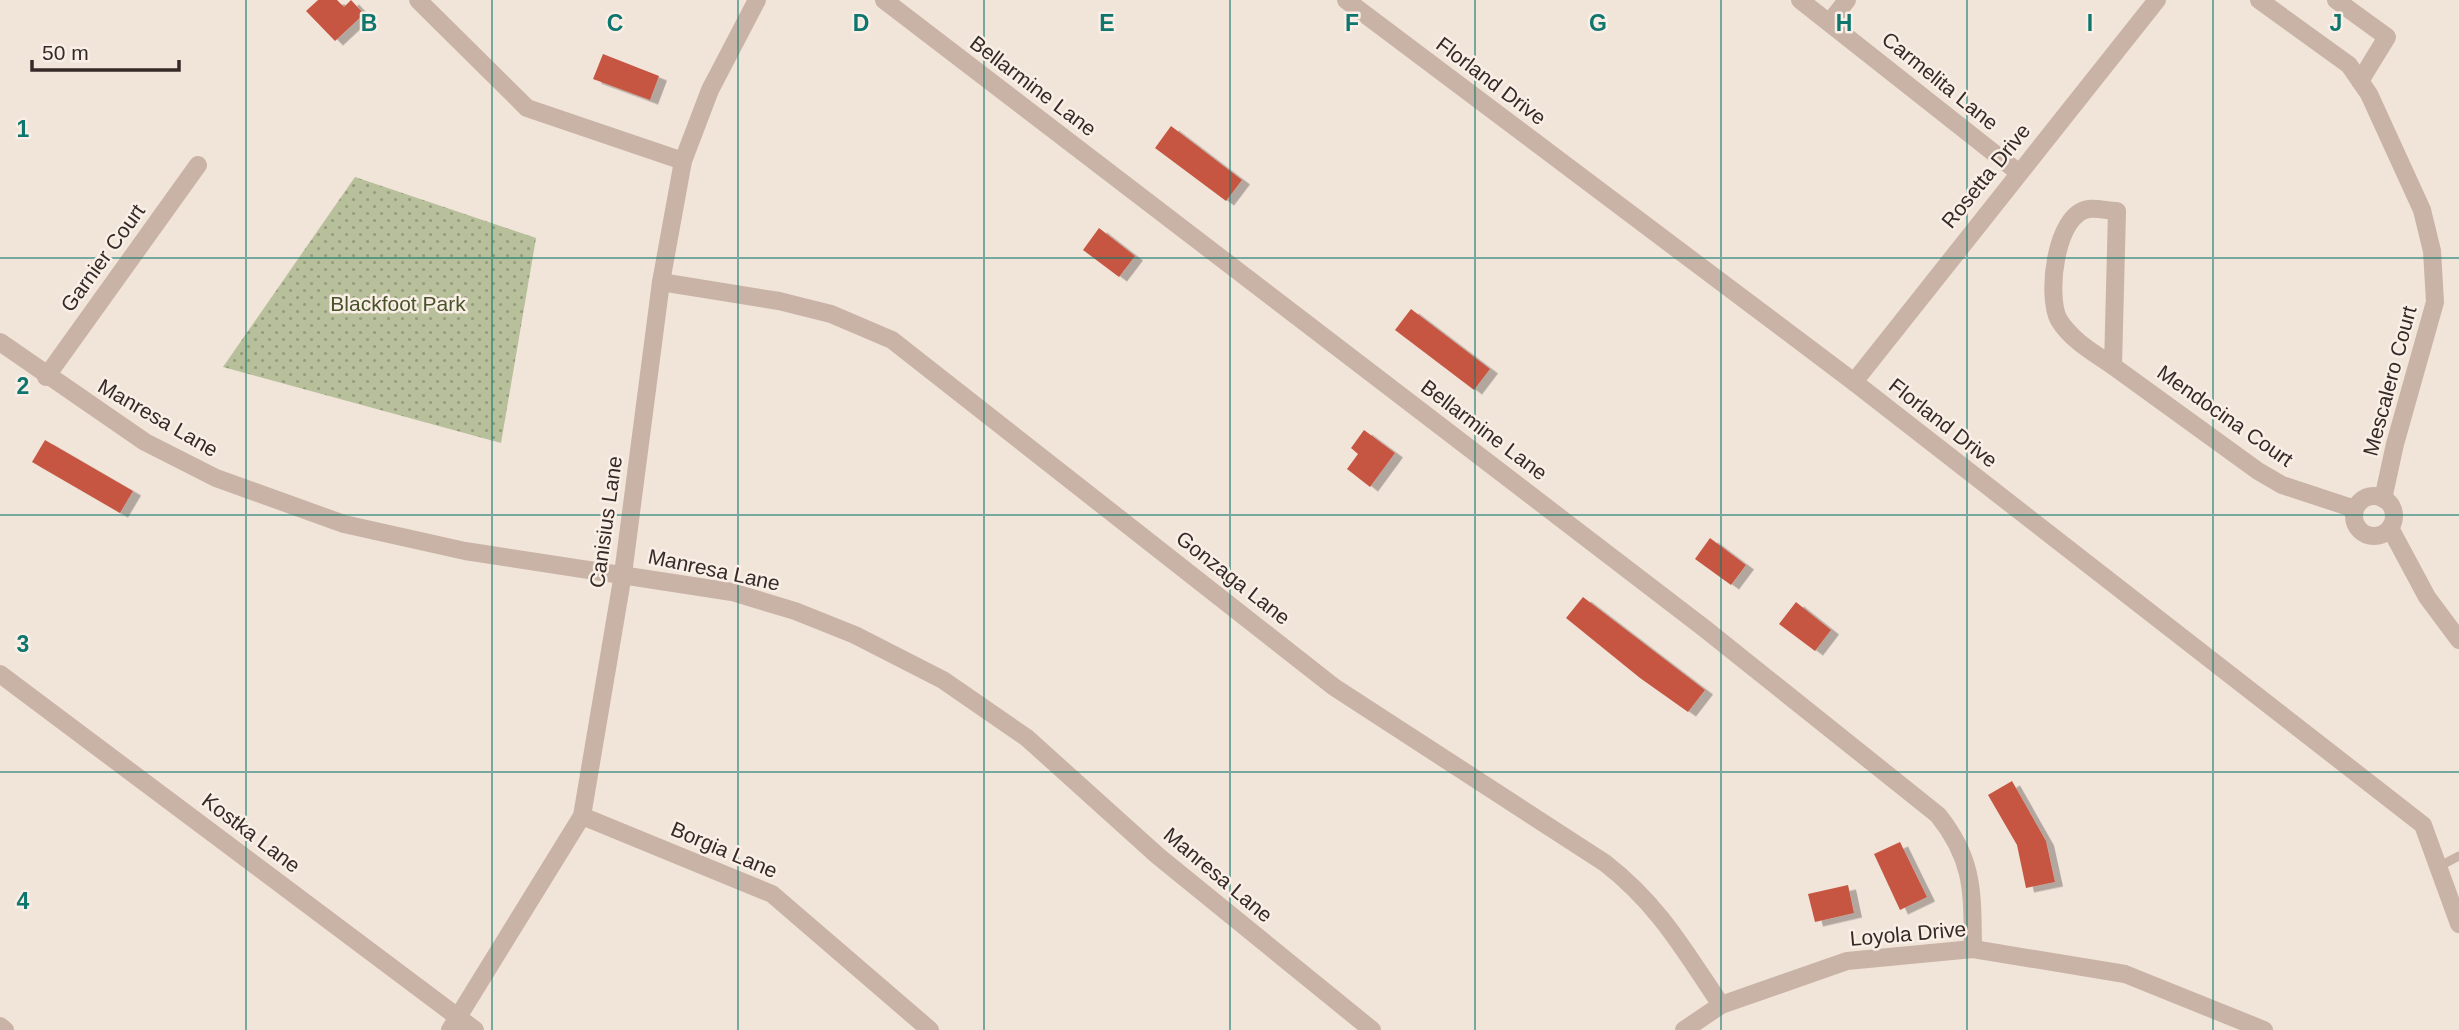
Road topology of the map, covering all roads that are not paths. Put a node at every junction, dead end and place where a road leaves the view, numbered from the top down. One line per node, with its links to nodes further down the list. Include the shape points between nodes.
1 (418, 0): 12 (street, via 527,108)
2 (757, 0): 12 (street, Canisius Lane, via 710,90)
3 (884, 0): 30 (street, Bellarmine Lane, via 1704,628 1938,816 1957,840 1972,887)
4 (1346, 0): 19 (street, Florland Drive)
5 (1800, 0): 10 (street, Carmelita Lane)
6 (1847, 0): 10 (street)
7 (2157, 0): 14 (street, Rosetta Drive)
8 (2259, 0): 11 (street, Mescalero Court, via 2349,65)
9 (2336, 0): 11 (street, via 2387,37)
10 (1830, 22): 14 (street, Carmelita Lane)
11 (2360, 81): 20 (street, Mescalero Court, via 2423,210 2434,276 2435,302)
12 (683, 161): 15 (street, Canisius Lane)
13 (198, 165): 18 (street, Garnier Court)
14 (2018, 172): 19 (street, Rosetta Drive)
15 (661, 282): 23 (street, Canisius Lane); 31 (street, Gonzaga Lane, via 831,314 892,340 1334,687 1638,889)
16 (0, 342): 18 (street, Manresa Lane)
17 (2113, 366): 17 (street, Mendocina Court, via 2117,211 2088,208 2071,219 2059,239 2054,278 2058,318 2078,342); 21 (street, Mendocina Court, via 2258,471 2282,485)
18 (46, 377): 23 (street, Manresa Lane, via 145,442 216,478 344,524 465,551)
19 (1854, 382): 28 (street, Florland Drive, via 2423,825)
20 (2383, 499): 21 (street, via 2370,497); 22 (street, Mescalero Court, via 2394,514)
21 (2355, 509): 22 (street, via 2354,522 2362,532 2374,536)
22 (2390, 528): 24 (street, Mescalero Court, via 2427,597)
23 (623, 574): 26 (street, Canisius Lane); 37 (street, Manresa Lane, via 732,592 795,611 855,635 943,680 1027,738 1158,856)
24 (2459, 640)
25 (0, 674): 32 (street, Kostka Lane)
26 (582, 816): 32 (street, Canisius Lane); 36 (street, Borgia Lane, via 772,894)
27 (2459, 856): 28 (lane)
28 (2438, 867): 29 (street, Florland Drive)
29 (2459, 925)
30 (1973, 949): 31 (street, Loyola Drive, via 1847,961); 39 (street, Loyola Drive, via 2125,974)
31 (1721, 1005): 38 (street, Loyola Drive)
32 (455, 1024): 35 (street, Kostka Lane)
33 (0, 1026): 34 (street)
34 (5, 1030)
35 (475, 1030)
36 (930, 1030)
37 (1372, 1030)
38 (1684, 1030)
39 (2264, 1030)

